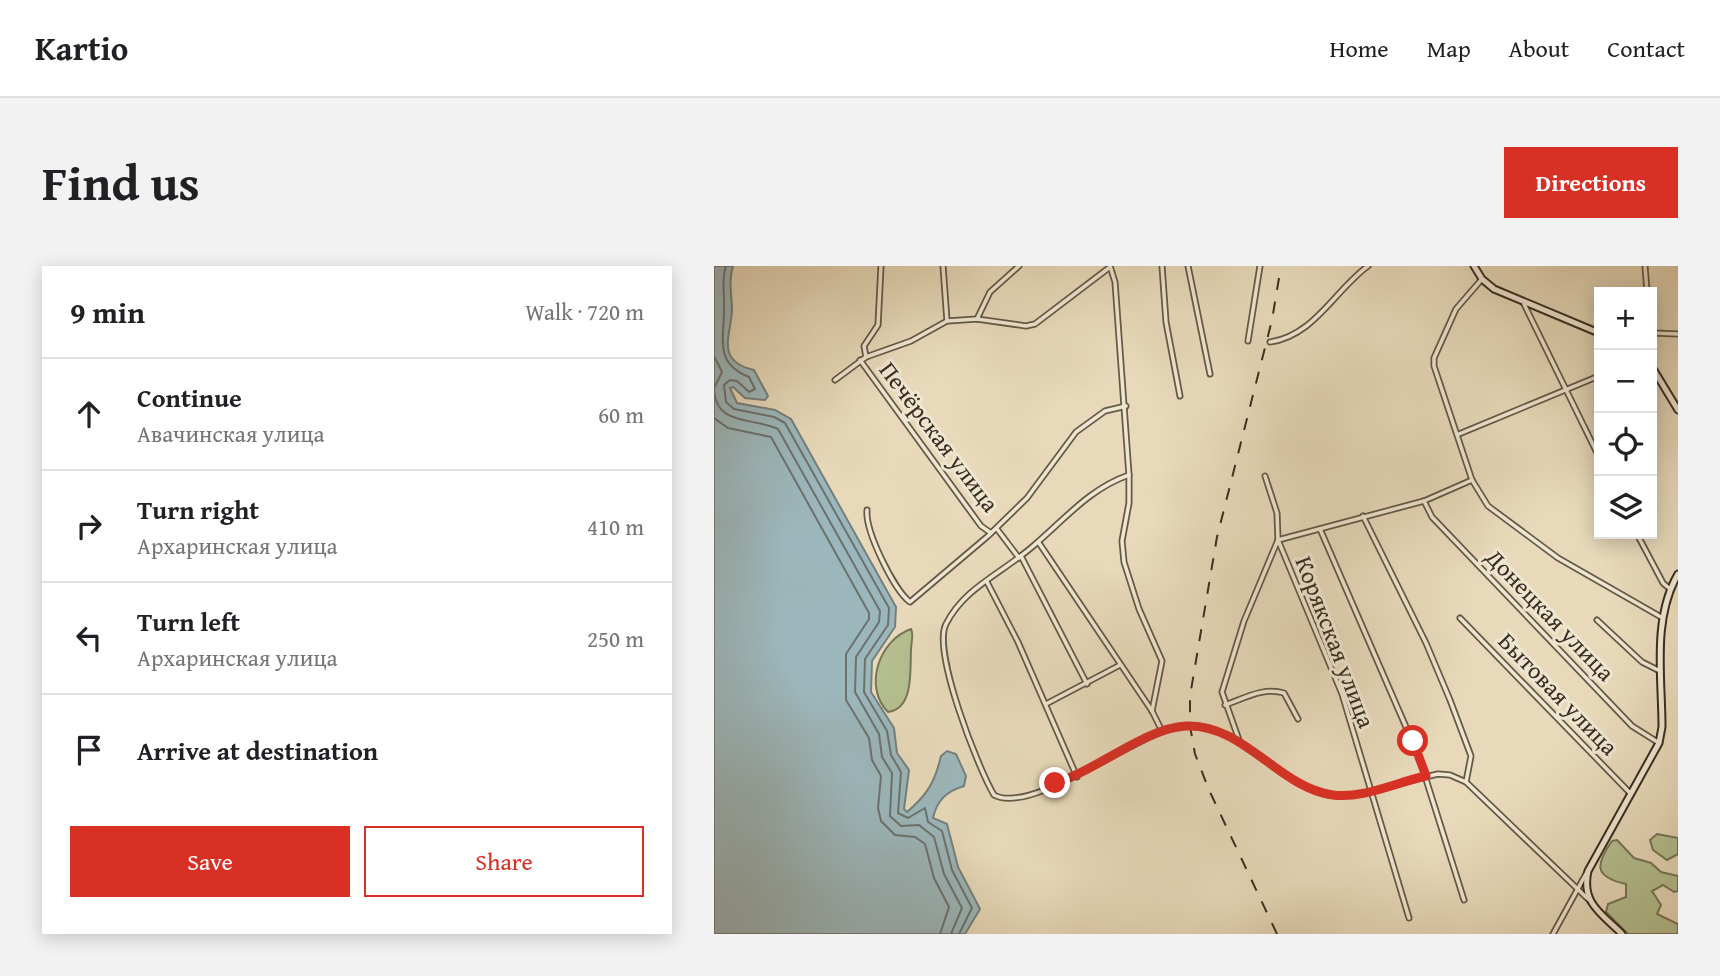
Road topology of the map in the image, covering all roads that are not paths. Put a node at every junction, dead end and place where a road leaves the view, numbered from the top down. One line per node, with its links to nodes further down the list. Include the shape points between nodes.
1 (881, 266): 21 (street, via 878,325 864,346)
2 (943, 266): 15 (street)
3 (1019, 266): 14 (street, via 990,292)
4 (1110, 266): 14 (street, via 1035,324); 29 (street)
5 (1162, 266): 28 (street, via 1166,322)
6 (1188, 266): 23 (street)
7 (1260, 266): 19 (street)
8 (1368, 266): 20 (street, via 1304,328)
9 (1474, 266): 11 (street)
10 (1645, 266): 12 (street)
11 (1482, 279): 13 (street); 31 (street, via 1456,309 1434,358)
12 (1647, 287)
13 (1524, 304): 16 (street); 27 (street)
14 (977, 319): 15 (street)
15 (947, 321): 21 (street)
16 (1594, 331)
17 (1657, 333): 18 (street)
18 (1678, 334)
19 (1248, 341)
20 (1270, 342)
21 (866, 357): 22 (street)
22 (860, 360): 26 (street); 41 (street, Печёрская улица, via 981,526)
23 (1210, 374)
24 (1657, 375): 30 (street)
25 (1594, 378): 27 (street)
26 (835, 380)
27 (1566, 390): 31 (street); 32 (street)
28 (1180, 396)
29 (1126, 406): 33 (street); 39 (street, via 1103,412 1076,432 1027,498)
30 (1678, 410)
31 (1459, 434): 35 (street)
32 (1594, 447)
33 (1129, 475): 44 (street, via 1096,491); 57 (street, via 1124,562 1162,661)
34 (1265, 476): 43 (street, via 1277,513)
35 (1472, 480): 36 (street); 49 (street, via 1488,506 1515,528)
36 (1424, 501): 38 (street); 61 (street, Донецкая улица, via 1432,517 1632,726)
37 (867, 510): 41 (street, via 879,556 907,602)
38 (1363, 515): 40 (street); 64 (street, via 1450,700 1471,756)
39 (996, 528): 41 (street); 45 (street)
40 (1320, 529): 43 (street); 62 (street)
41 (991, 533)
42 (1640, 539): 48 (street)
43 (1278, 540): 56 (street, via 1234,648 1222,692); 65 (street, Корякская улица, via 1342,694)
44 (1038, 542): 45 (street); 52 (street)
45 (1020, 557): 47 (street); 54 (street)
46 (1678, 574): 48 (street)
47 (986, 581): 55 (street); 63 (street, via 965,597 944,628 943,656 992,791 999,798 1027,794)
48 (1670, 589): 49 (street)
49 (1661, 617): 53 (street)
50 (1460, 618): 66 (street, Бытовая улица)
51 (1597, 620): 53 (street, via 1642,662)
52 (1119, 665): 54 (street); 57 (street)
53 (1662, 671): 61 (street)
54 (1087, 684): 55 (street)
55 (1046, 704): 63 (street)
56 (1225, 705): 58 (street, via 1274,691 1284,693); 60 (street)
57 (1152, 711): 59 (street)
58 (1298, 719)
59 (1162, 731): 60 (street, via 1195,726); 63 (street)
60 (1240, 742): 65 (street, via 1257,757 1320,793)
61 (1659, 743): 66 (street)
62 (1426, 776): 64 (street, via 1450,775); 65 (street); 70 (street)
63 (1077, 777)
64 (1466, 782): 68 (street)
65 (1370, 792): 71 (street, Корякская улица)
66 (1631, 794): 67 (street)
67 (1588, 871): 68 (street); 69 (street)
68 (1578, 887): 69 (street); 72 (street)
69 (1588, 899): 73 (street)
70 (1464, 900)
71 (1409, 918)
72 (1553, 934)
73 (1622, 934)

